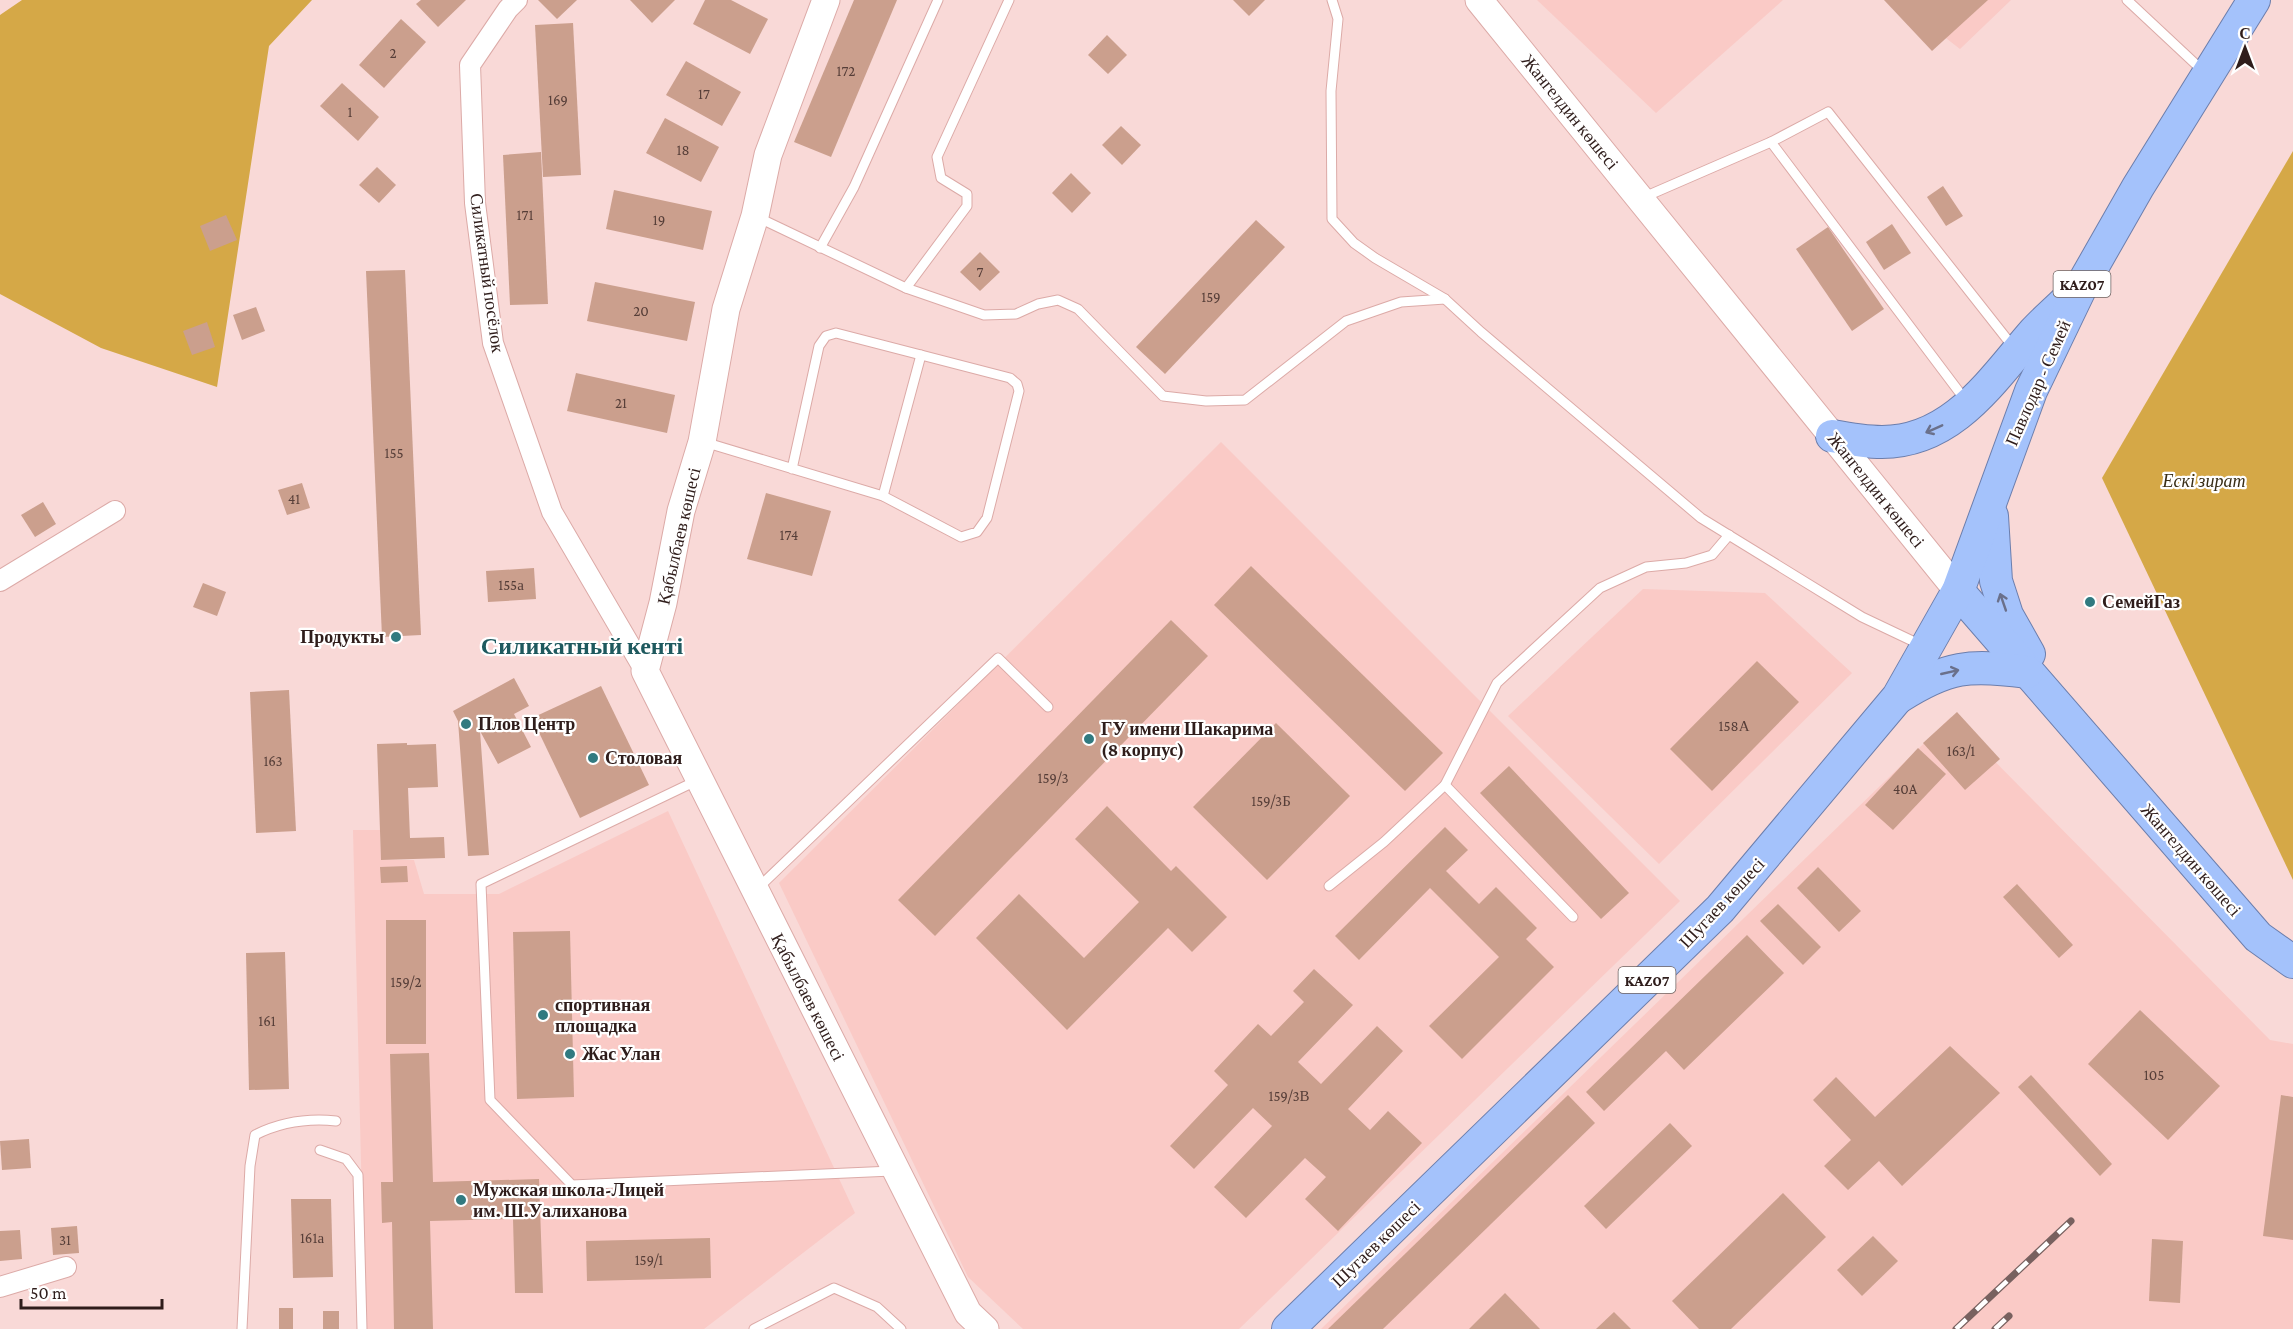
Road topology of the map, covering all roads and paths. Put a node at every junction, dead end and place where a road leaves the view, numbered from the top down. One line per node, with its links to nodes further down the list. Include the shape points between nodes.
1 (517, 0): 30 (street, Силикатный посёлок, via 470,65 475,202 493,343 552,512)
2 (826, 0): 12 (main road, Қабылбаев көшесі, via 768,155)
3 (938, 0): 13 (lane, via 854,187)
4 (1009, 0): 15 (lane, via 937,157 941,178 967,194 967,206)
5 (1332, 0): 16 (lane, via 1338,19 1331,91 1332,219 1368,253)
6 (1479, 0): 11 (main road, Жангелдин көшесі)
7 (2127, 0): 9 (lane)
8 (2254, 0): 9 (highway, Павлодар - Семей / KAZ07)
9 (2207, 75): 14 (highway, Павлодар - Семей / KAZ07)
10 (1771, 142): 11 (lane); 17 (lane, via 1828,112); 19 (lane)
11 (1640, 198): 20 (main road, Жангелдин көшесі)
12 (755, 216): 13 (lane); 21 (main road, Қабылбаев көшесі, via 726,309)
13 (820, 248): 15 (lane)
14 (2081, 287): 17 (highway); 24 (highway, Павлодар - Семей / KAZ07, via 2031,391)
15 (906, 288): 16 (lane, via 984,315 1016,314 1058,300 1078,309 1163,396 1206,401 1245,400 1346,321 1401,302)
16 (1445, 299): 26 (lane, via 1701,518)
17 (2017, 352): 19 (highway)
18 (921, 355): 22 (lane, via 836,333 825,336 819,346); 23 (lane); 23 (lane, via 1010,378 1017,384 1019,391 987,518 977,532 961,537)
19 (1969, 405): 20 (highway, one-way to 20, via 1931,432 1907,438 1884,442)
20 (1832, 436): 28 (main road, Жангелдин көшесі)
21 (702, 442): 22 (lane); 30 (main road, Қабылбаев көшесі, via 681,511)
22 (792, 469): 23 (lane)
23 (883, 496)
24 (1991, 504): 28 (highway, Павлодар - Семей / KAZ07); 31 (highway, one-way to 24, via 2033,661 2007,615 1996,581)
25 (115, 512): 27 (street)
26 (1729, 535): 29 (lane, via 1862,617); 35 (lane, via 1712,555 1686,563 1646,567 1600,588 1497,683)
27 (0, 581)
28 (1958, 591): 29 (highway, Шугаев көшесі / KAZ07); 31 (highway, Жангелдин көшесі)
29 (1925, 648): 32 (highway, Шугаев көшесі / KAZ07)
30 (645, 671): 34 (main road, Қабылбаев көшесі)
31 (2036, 682): 32 (highway, one-way to 31, via 1944,672 1967,668 1991,667); 39 (highway, Жангелдин көшесі, via 2258,937)
32 (1898, 697): 50 (highway, Шугаев көшесі / KAZ07, via 1720,909)
33 (1048, 706): 37 (lane, via 998,658)
34 (698, 780): 37 (main road, Қабылбаев көшесі); 42 (lane, via 481,884 490,1100 572,1185)
35 (1445, 785): 36 (lane); 38 (lane)
36 (1329, 886)
37 (754, 892): 42 (main road, Қабылбаев көшесі)
38 (1573, 917)
39 (2293, 962)
40 (336, 1122): 45 (lane, via 296,1122 255,1135)
41 (320, 1150): 46 (lane, via 346,1159 358,1175)
42 (896, 1171): 49 (main road, Қабылбаев көшесі, via 968,1313)
43 (66, 1267): 44 (street)
44 (0, 1287)
45 (242, 1329)
46 (363, 1329)
47 (754, 1329): 48 (lane, via 834,1288 877,1307)
48 (901, 1329)
49 (985, 1329)
50 (1288, 1329)

